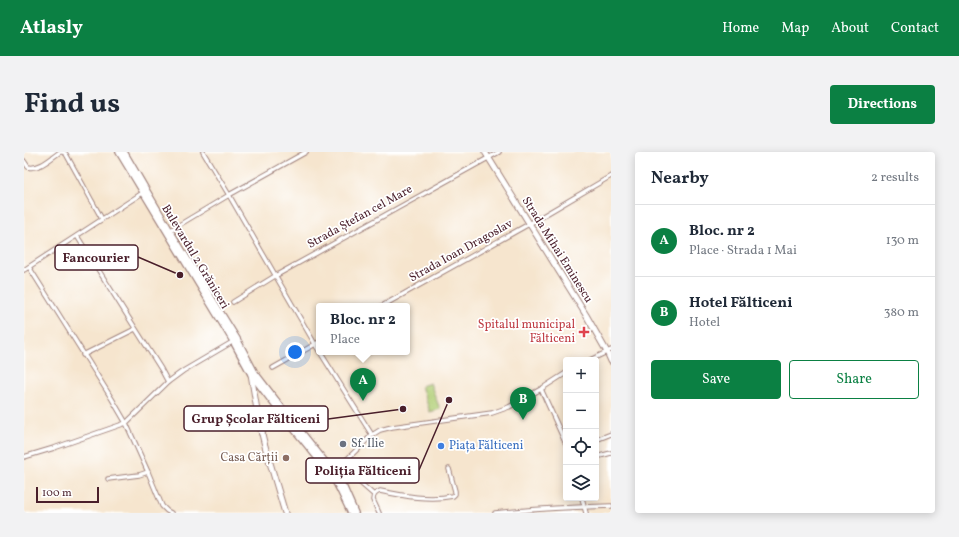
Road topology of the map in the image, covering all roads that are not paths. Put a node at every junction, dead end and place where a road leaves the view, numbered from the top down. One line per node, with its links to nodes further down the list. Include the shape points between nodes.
1 (118, 152): 10 (main road, Bulevardul 2 Grăniceri)
2 (124, 152): 10 (main road, Bulevardul 2 Grăniceri)
3 (202, 152): 11 (street)
4 (306, 152): 11 (street)
5 (485, 152): 7 (street, Strada Mihai Eminescu)
6 (499, 152): 7 (street, Strada Ștefan cel Mare)
7 (488, 158): 13 (street, Strada Mihai Eminescu); 18 (street, Strada Ștefan cel Mare)
8 (24, 160): 12 (street, via 28,167 32,168 38,167 60,152 66,154)
9 (611, 176): 13 (street, Strada Ioan Dragoslav)
10 (145, 192): 12 (street); 14 (main road, Bulevardul 2 Grăniceri)
11 (229, 195): 14 (street); 18 (street)
12 (102, 219): 15 (street)
13 (529, 224): 20 (street, Strada Ioan Dragoslav); 24 (street, Strada Mihai Eminescu)
14 (168, 232): 22 (main road, Bulevardul 2 Grăniceri)
15 (77, 236): 16 (street); 21 (street)
16 (29, 267): 17 (street); 25 (street)
17 (24, 270)
18 (275, 276): 19 (street, Strada Ștefan cel Mare); 23 (street)
19 (233, 302)
20 (387, 303)
21 (135, 329): 25 (street); 32 (street)
22 (235, 340): 30 (main road, Bulevardul 2 Grăniceri); 32 (street)
23 (315, 344): 29 (street)
24 (609, 351): 27 (street); 28 (street, Strada Mihai Eminescu)
25 (83, 355): 37 (street)
26 (321, 355): 40 (street)
27 (596, 357)
28 (611, 361)
29 (272, 368)
30 (253, 373): 33 (main road, Bulevardul 2 Grăniceri); 35 (street)
31 (563, 375): 34 (street)
32 (168, 382): 37 (street)
33 (259, 382): 35 (street); 36 (main road); 49 (main road)
34 (541, 389): 40 (street, via 509,407 492,413 392,427); 41 (street)
35 (256, 404): 38 (street)
36 (281, 413): 38 (main road, via 267,416); 49 (main road)
37 (125, 422): 45 (street); 47 (street)
38 (262, 433): 56 (street)
39 (611, 434): 42 (street)
40 (372, 435): 49 (street, via 341,465)
41 (563, 437)
42 (599, 439)
43 (611, 453): 44 (street)
44 (599, 456)
45 (24, 457)
46 (449, 469): 51 (street, via 456,491 453,496 431,498 380,491)
47 (148, 472): 50 (street); 55 (street, via 162,506)
48 (360, 472): 51 (street, via 358,481)
49 (334, 476): 57 (main road); 58 (main road, via 344,488)
50 (108, 479)
51 (374, 495): 59 (street, via 373,500)
52 (583, 501): 54 (street)
53 (611, 506): 54 (street)
54 (584, 507): 60 (street); 61 (street)
55 (171, 513)
56 (286, 513)
57 (351, 513)
58 (355, 513)
59 (379, 513)
60 (495, 513)
61 (586, 513)

